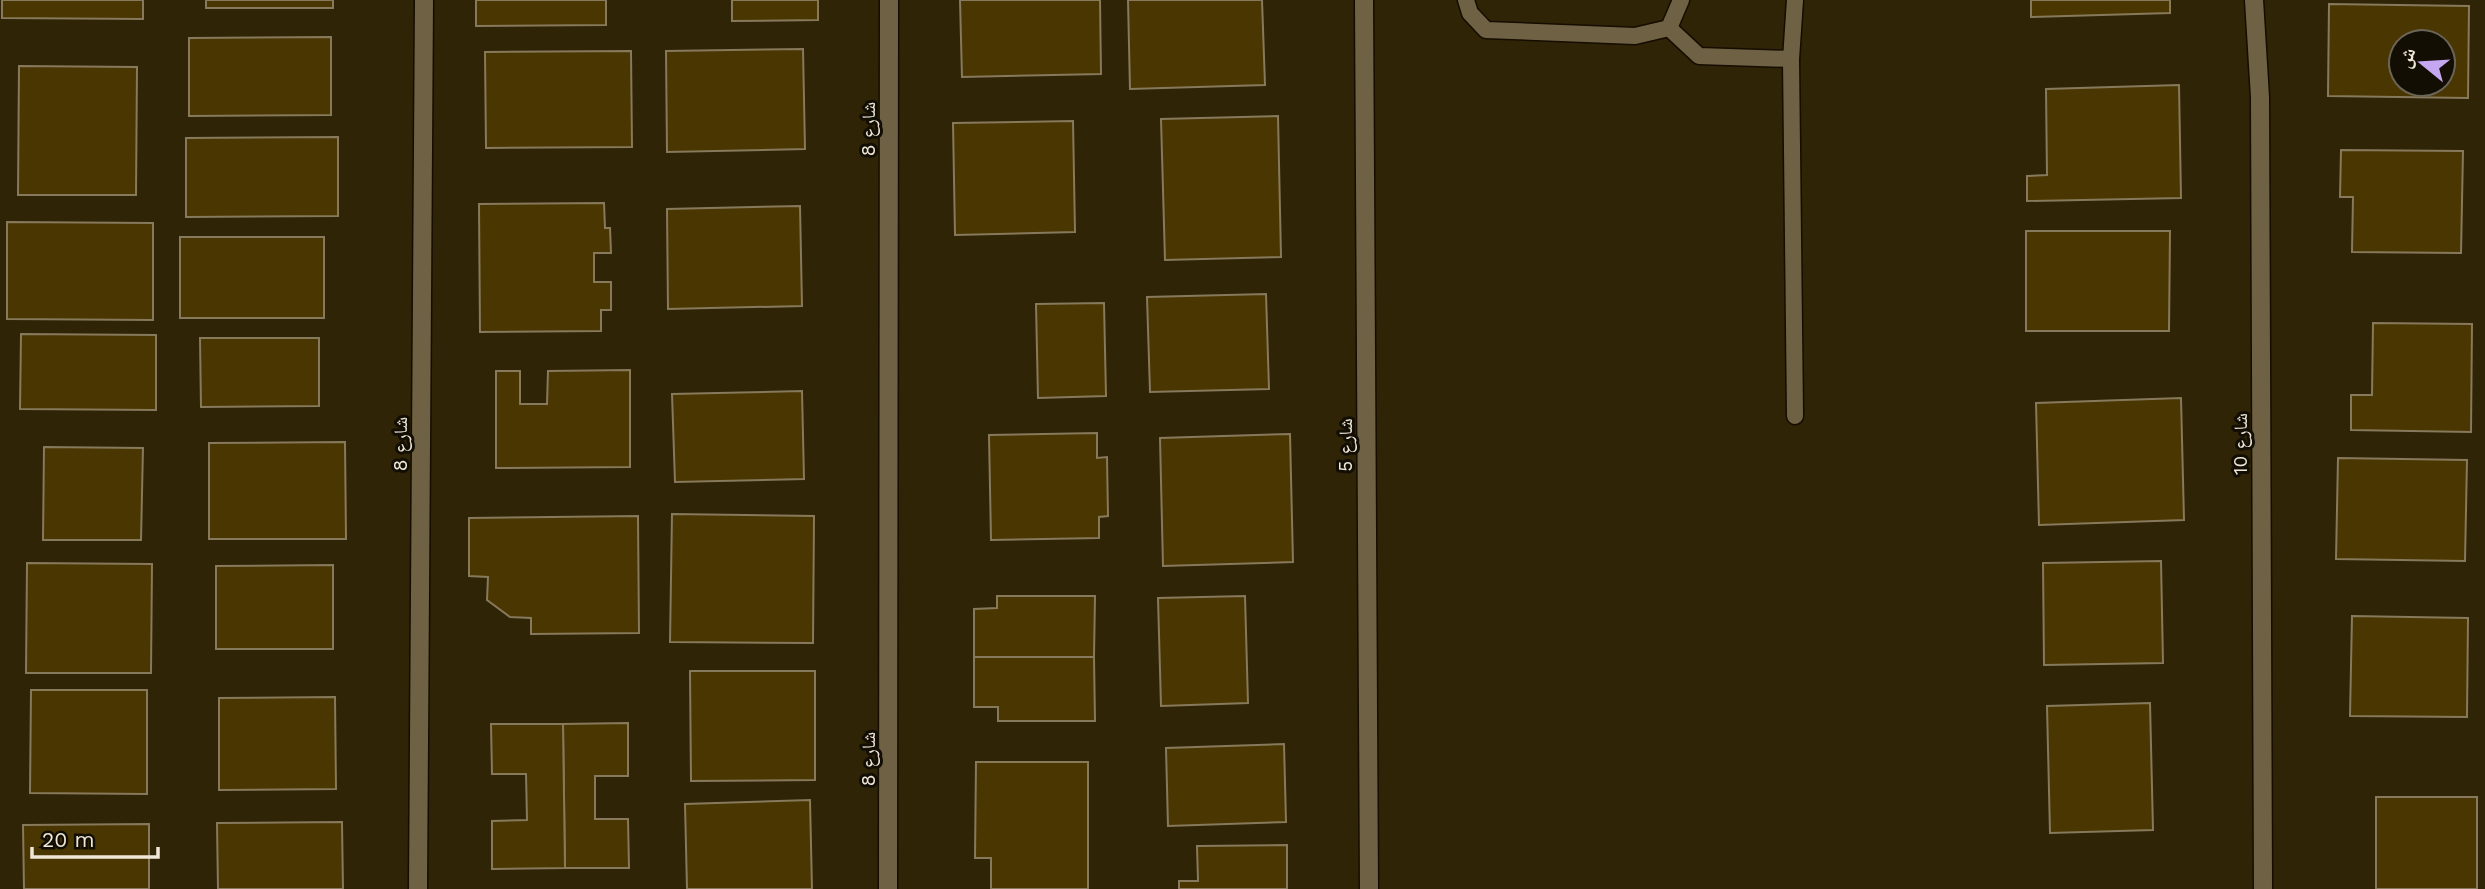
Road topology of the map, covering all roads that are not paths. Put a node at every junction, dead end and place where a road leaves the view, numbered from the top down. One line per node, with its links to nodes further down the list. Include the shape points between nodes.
1 (424, 0): 11 (street, شارع 8)
2 (889, 0): 12 (street, شارع 8)
3 (1364, 0): 13 (street, شارع 5)
4 (1466, 0): 8 (lane, via 1470,13 1486,30 1635,36)
5 (1681, 0): 8 (lane)
6 (1795, 0): 9 (lane)
7 (2254, 0): 14 (street, شارع 10, via 2260,97)
8 (1669, 28): 9 (lane, via 1699,56)
9 (1791, 59): 10 (lane)
10 (1795, 416)
11 (418, 889)
12 (888, 889)
13 (1369, 889)
14 (2263, 889)

